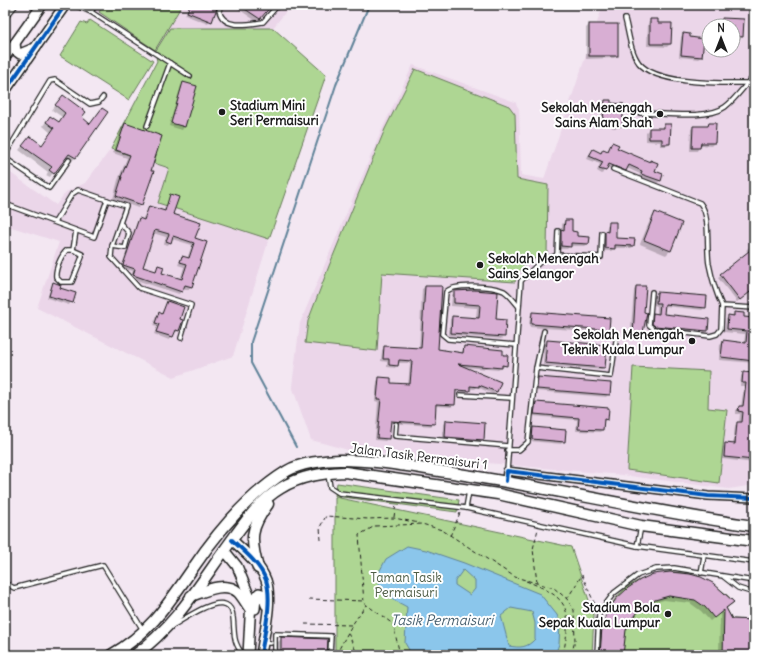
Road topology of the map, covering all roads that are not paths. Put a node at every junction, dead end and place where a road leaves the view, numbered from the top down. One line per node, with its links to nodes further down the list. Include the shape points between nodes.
1 (16, 5): 9 (lane)
2 (42, 5): 11 (street)
3 (65, 5): 12 (street)
4 (75, 5): 8 (lane)
5 (95, 5): 8 (lane)
6 (223, 5): 7 (lane, via 220,10 221,16 238,25 263,22)
7 (278, 5)
8 (91, 12): 14 (lane)
9 (5, 18)
10 (625, 19): 17 (lane, via 633,52 639,63 647,69 665,76 695,82)
11 (15, 43): 12 (street, via 16,51 20,54); 13 (street)
12 (34, 48): 18 (street)
13 (5, 57)
14 (170, 63): 15 (lane); 21 (lane)
15 (190, 76)
16 (754, 76): 17 (lane)
17 (747, 83): 20 (lane, via 732,100 717,111 702,114)
18 (5, 91)
19 (102, 97): 22 (lane, via 99,102 90,104 55,80 50,81)
20 (640, 113)
21 (147, 126)
22 (5, 156): 23 (lane, via 49,188)
23 (69, 160)
24 (613, 168): 36 (lane, via 686,196 704,208 709,263)
25 (107, 200): 27 (lane, via 78,190 72,194); 28 (lane, via 126,206); 29 (lane, via 94,237)
26 (5, 204): 27 (lane)
27 (55, 222): 29 (lane)
28 (120, 224): 32 (lane); 32 (lane, via 129,233 124,248)
29 (76, 231): 33 (lane)
30 (558, 231): 34 (lane)
31 (602, 233): 34 (lane, via 601,257)
32 (112, 246): 41 (lane, via 111,257 139,288 191,306)
33 (73, 250): 33 (lane, via 82,254 82,257 72,282 66,283 56,278 56,273 64,253)
34 (557, 255): 37 (lane, via 541,261 521,281)
35 (652, 292): 36 (lane, via 649,325 654,329 710,336 717,334 720,329)
36 (722, 306): 38 (lane)
37 (519, 307): 42 (lane); 42 (lane, via 505,292 497,288 457,286 446,292 442,326 442,334 448,339)
38 (754, 308)
39 (544, 331): 43 (lane)
40 (617, 334): 43 (lane, via 611,376)
41 (180, 338)
42 (516, 345): 45 (lane)
43 (536, 368): 47 (lane, via 528,442 519,450)
44 (460, 395): 45 (lane)
45 (511, 398): 47 (lane)
46 (396, 424): 47 (lane, via 395,436)
47 (507, 448): 50 (lane)
48 (404, 466): 50 (main road, Jalan Tasik Permaisuri 1); 51 (main road); 54 (main road, Jalan Tasik Permaisuri 1, via 341,460 318,461 288,470)
49 (327, 473): 51 (main road, Jalan Tasik Permaisuri 1, via 345,472); 52 (main road, Jalan Tasik Permaisuri 1, via 302,478); 56 (lane, via 330,487 339,493)
50 (506, 476): 55 (street, via 708,496); 57 (main road, Jalan Tasik Permaisuri 1)
51 (402, 480): 53 (main road, Jalan Tasik Permaisuri 1)
52 (280, 488): 62 (main road, Jalan Tasik Permaisuri 1, via 246,519); 66 (main road, via 254,525 252,547)
53 (469, 490): 56 (lane); 58 (main road, Jalan Tasik Permaisuri 1)
54 (251, 498): 62 (main road, via 227,534); 71 (main road, Jalan Tasik Permaisuri 1, via 229,519)
55 (754, 498)
56 (466, 508): 63 (lane)
57 (703, 519): 59 (main road, Jalan Tasik Permaisuri 1); 60 (main road)
58 (642, 526): 60 (main road, Jalan Tasik Permaisuri 1); 63 (lane)
59 (754, 526)
60 (702, 534): 61 (main road, Jalan Tasik Permaisuri 1)
61 (754, 541)
62 (226, 544): 66 (street, via 250,557); 71 (main road, via 216,547 201,567); 73 (main road, Jalan Tasik Permaisuri 1); 74 (street, via 251,600)
63 (637, 546): 64 (lane)
64 (704, 556): 65 (lane); 67 (lane)
65 (754, 562)
66 (258, 568): 75 (street, via 266,579)
67 (701, 574): 68 (lane); 84 (lane, via 674,568 656,569 638,575 614,593 599,613)
68 (724, 577): 69 (lane); 72 (lane, via 738,588)
69 (754, 581)
70 (5, 583): 77 (lane, via 14,588 102,565)
71 (183, 583): 77 (main road, Jalan Tasik Permaisuri 1, via 157,619)
72 (754, 593)
73 (191, 596): 74 (main road, via 211,588 228,587 238,592); 76 (main road, Jalan Tasik Permaisuri 1)
74 (251, 610): 78 (street)
75 (267, 611): 78 (street, via 262,594 259,593 255,602 253,646); 81 (street, via 267,644)
76 (165, 630): 78 (lane, via 209,605 220,603 228,607 233,614 235,644); 80 (main road, Jalan Tasik Permaisuri 1)
77 (143, 631): 79 (main road, Jalan Tasik Permaisuri 1)
78 (246, 654)
79 (111, 655)
80 (135, 655)
81 (262, 655)
82 (275, 655): 83 (lane, via 276,634 331,636)
83 (330, 655)
84 (597, 655)

